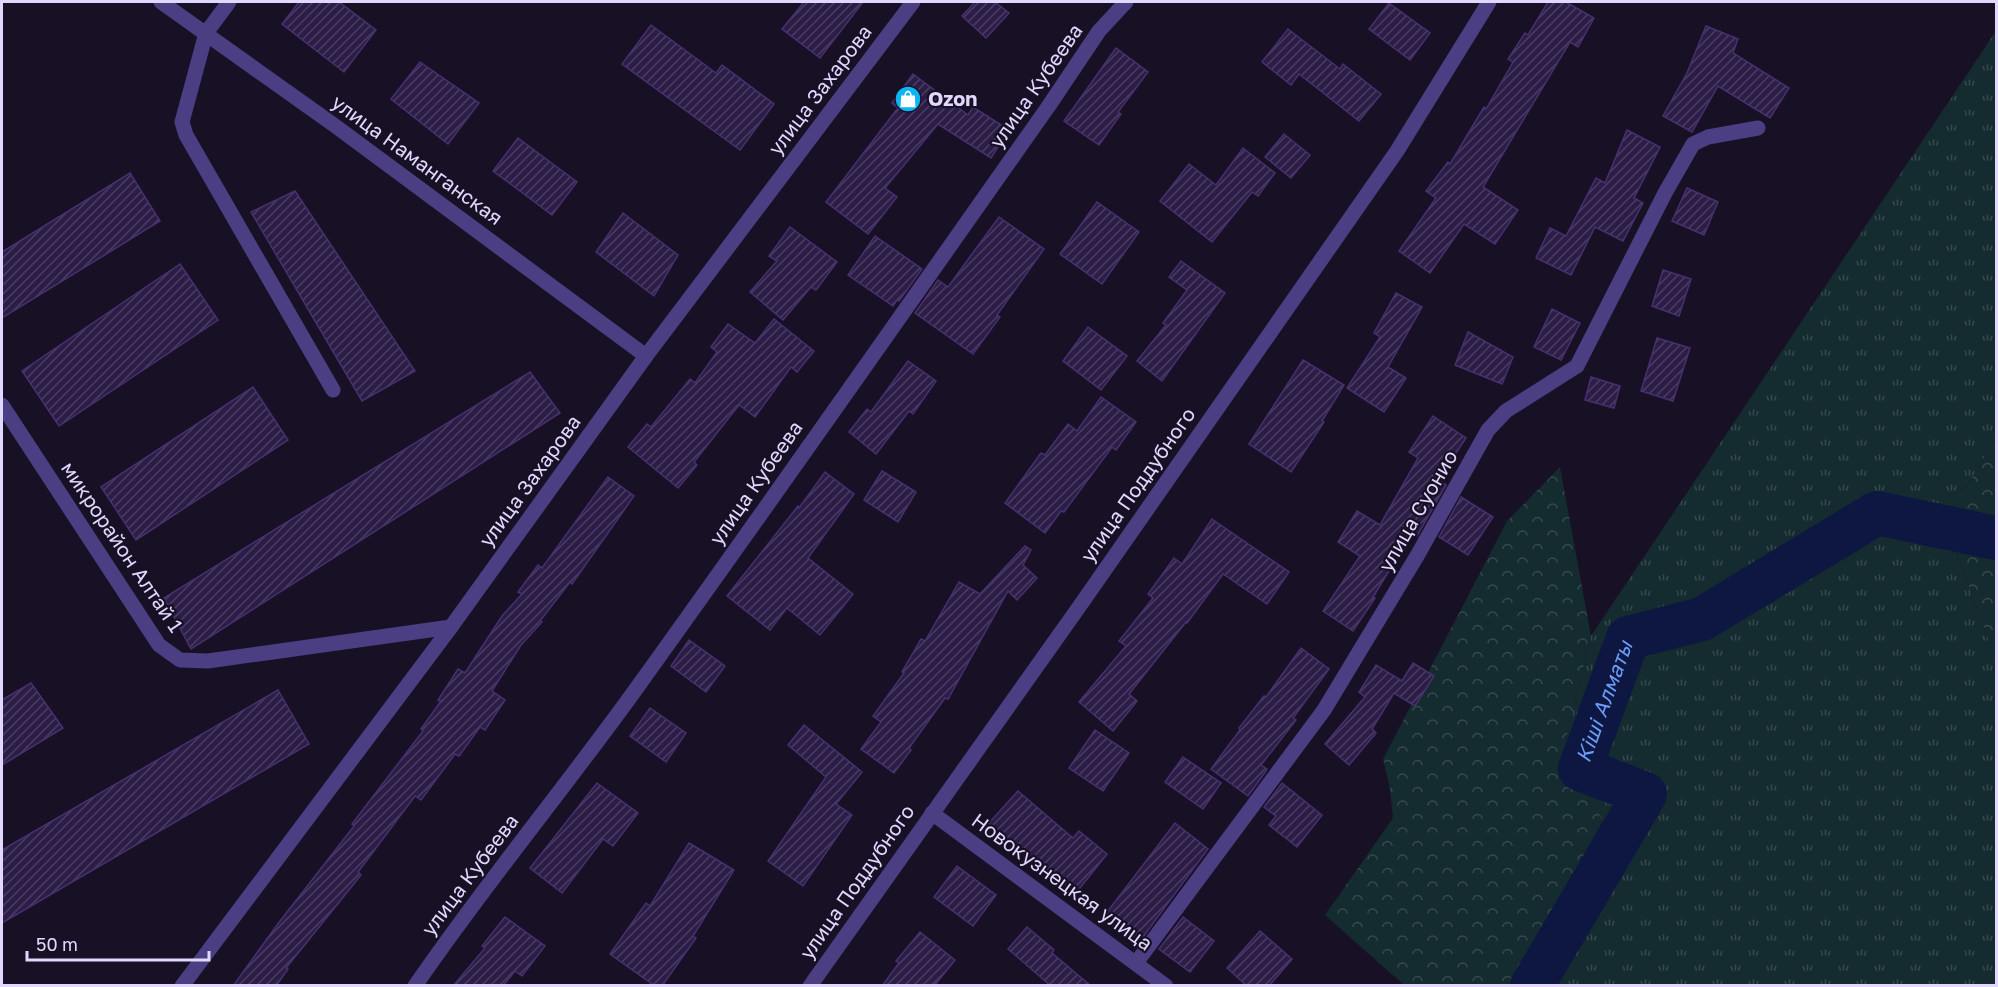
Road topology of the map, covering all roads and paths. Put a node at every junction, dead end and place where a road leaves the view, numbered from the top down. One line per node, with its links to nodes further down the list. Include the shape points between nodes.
1 (161, 2): 6 (street, улица Наманганская)
2 (230, 2): 6 (street)
3 (913, 2): 8 (street, улица Захарова)
4 (1126, 2): 15 (street, улица Кубеева, via 1099,31 636,689)
5 (1489, 2): 12 (street, улица Поддубного, via 1397,151)
6 (206, 33): 8 (street, улица Наманганская); 9 (street, via 184,108 182,122 186,135)
7 (1758, 128): 13 (street, улица Суонио, via 1708,137 1693,144 1577,366 1506,411 1488,430 1324,710)
8 (646, 356): 11 (street, улица Захарова)
9 (333, 390)
10 (2, 405): 11 (street, микрорайон Алтай 1, via 159,645 180,660 208,661)
11 (451, 627): 14 (street, улица Захарова)
12 (932, 813): 13 (street, Новокузнецкая улица); 16 (street, улица Поддубного)
13 (1137, 963): 17 (street, Новокузнецкая улица)
14 (182, 986)
15 (415, 986)
16 (810, 986)
17 (1166, 986)

